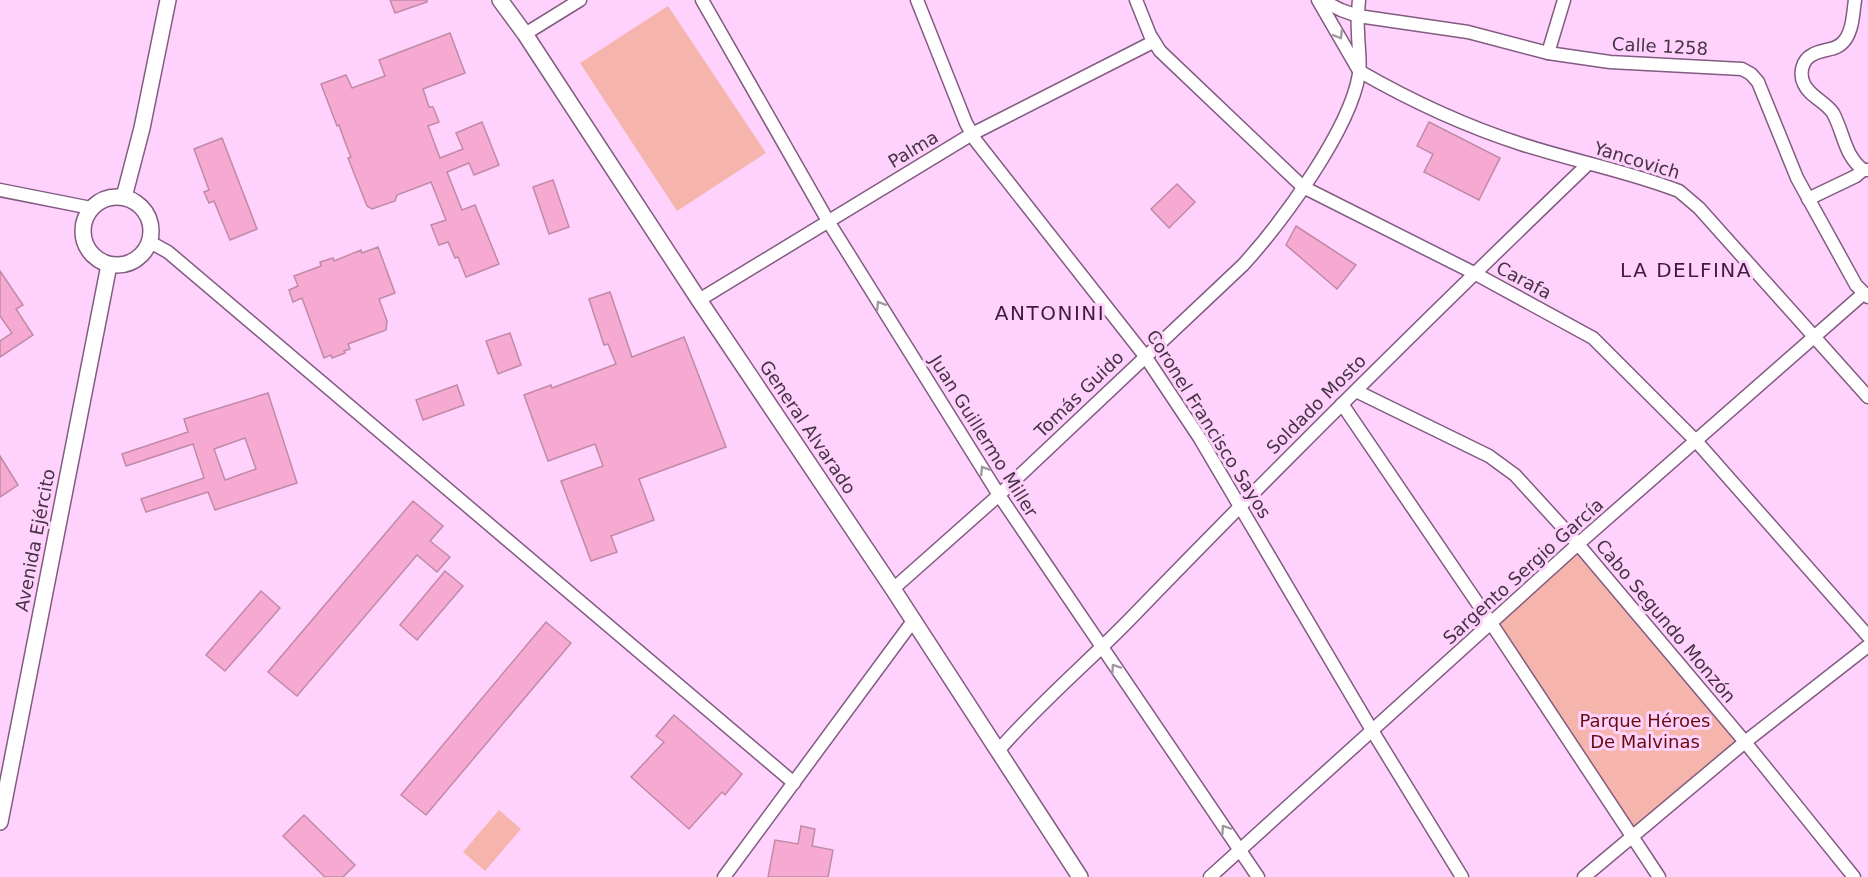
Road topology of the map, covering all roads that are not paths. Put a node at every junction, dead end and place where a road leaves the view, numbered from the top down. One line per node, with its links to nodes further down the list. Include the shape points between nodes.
1 (168, 0): 21 (street)
2 (500, 0): 12 (street, General Alvarado)
3 (579, 0): 12 (street)
4 (702, 0): 24 (street, Juan Guillermo Miller)
5 (917, 0): 16 (street, Coronel Francisco Sayos)
6 (1136, 0): 13 (street, Carafa)
7 (1319, 0): 11 (street, Calle 1258); 15 (street, one-way to 15)
8 (1359, 0): 11 (street, Tomás Guido)
9 (1564, 0): 14 (street)
10 (1855, 0): 18 (street, via 1850,32 1844,42 1812,54 1801,75 1810,93 1833,114 1854,163)
11 (1358, 16): 14 (street, Calle 1258, via 1468,32); 15 (street, Tomás Guido)
12 (525, 34): 29 (street, General Alvarado)
13 (1153, 42): 16 (street, Palma); 19 (street, Carafa)
14 (1548, 53): 22 (street, Calle 1258, via 1610,62 1732,67 1750,74 1768,102)
15 (1359, 71): 17 (street, Yancovich, via 1461,123); 19 (street, Tomás Guido, via 1341,126)
16 (972, 134): 24 (street, Palma); 31 (street, Coronel Francisco Sayos)
17 (1588, 164): 27 (street, Soldado Mosto); 30 (street, Yancovich, via 1666,186 1689,198)
18 (1865, 170): 22 (street)
19 (1303, 187): 27 (street, Carafa); 31 (street, Tomás Guido, via 1243,265)
20 (0, 190): 23 (street)
21 (124, 197): 23 (street, via 106,198); 25 (street, via 144,209 151,230)
22 (1808, 199): 28 (street, Calle 1258, via 1856,285)
23 (91, 208): 26 (street, via 84,218 83,241 89,252)
24 (828, 221): 29 (street, Palma); 36 (street, Juan Guillermo Miller, one-way to 24)
25 (150, 242): 26 (street, via 138,258 119,266); 48 (street, via 168,252)
26 (109, 265): 49 (street, Avenida Ejército)
27 (1474, 273): 32 (street, Soldado Mosto); 35 (street, Carafa, via 1593,338)
28 (1866, 295): 30 (street, Sargento Sergio García)
29 (699, 300): 39 (street, General Alvarado)
30 (1816, 337): 33 (street, Yancovich); 35 (street, Sargento Sergio García)
31 (1145, 356): 36 (street, Tomás Guido); 37 (street, Coronel Francisco Sayos)
32 (1356, 391): 34 (street, Soldado Mosto); 38 (street, Cabo Segundo Monzón, via 1503,464)
33 (1868, 397)
34 (1342, 404): 37 (street, Soldado Mosto); 41 (street)
35 (1697, 442): 38 (street, Sargento Sergio García); 42 (street, Carafa)
36 (999, 495): 39 (street, Tomás Guido); 44 (street, Juan Guillermo Miller)
37 (1240, 505): 44 (street, Soldado Mosto); 45 (street, Coronel Francisco Sayos)
38 (1578, 544): 41 (street, Sargento Sergio García); 46 (street, Cabo Segundo Monzón)
39 (893, 589): 40 (street, General Alvarado)
40 (913, 621): 47 (street, General Alvarado); 48 (street)
41 (1491, 623): 45 (street, Sargento Sergio García); 50 (street)
42 (1868, 636)
43 (1868, 646): 46 (street)
44 (1102, 648): 47 (street, Soldado Mosto); 51 (street, Juan Guillermo Miller, one-way to 44)
45 (1372, 732): 51 (street, Sargento Sergio García); 56 (street, Coronel Francisco Sayos)
46 (1745, 742): 50 (street); 59 (street, Cabo Segundo Monzón)
47 (998, 751): 53 (street, General Alvarado)
48 (794, 783): 52 (street)
49 (0, 822)
50 (1632, 837): 57 (street); 58 (street)
51 (1240, 850): 54 (street, Sargento Sergio García); 55 (street, Juan Guillermo Miller)
52 (724, 877)
53 (1080, 877)
54 (1210, 877)
55 (1258, 877)
56 (1462, 877)
57 (1584, 877)
58 (1659, 877)
59 (1854, 877)

